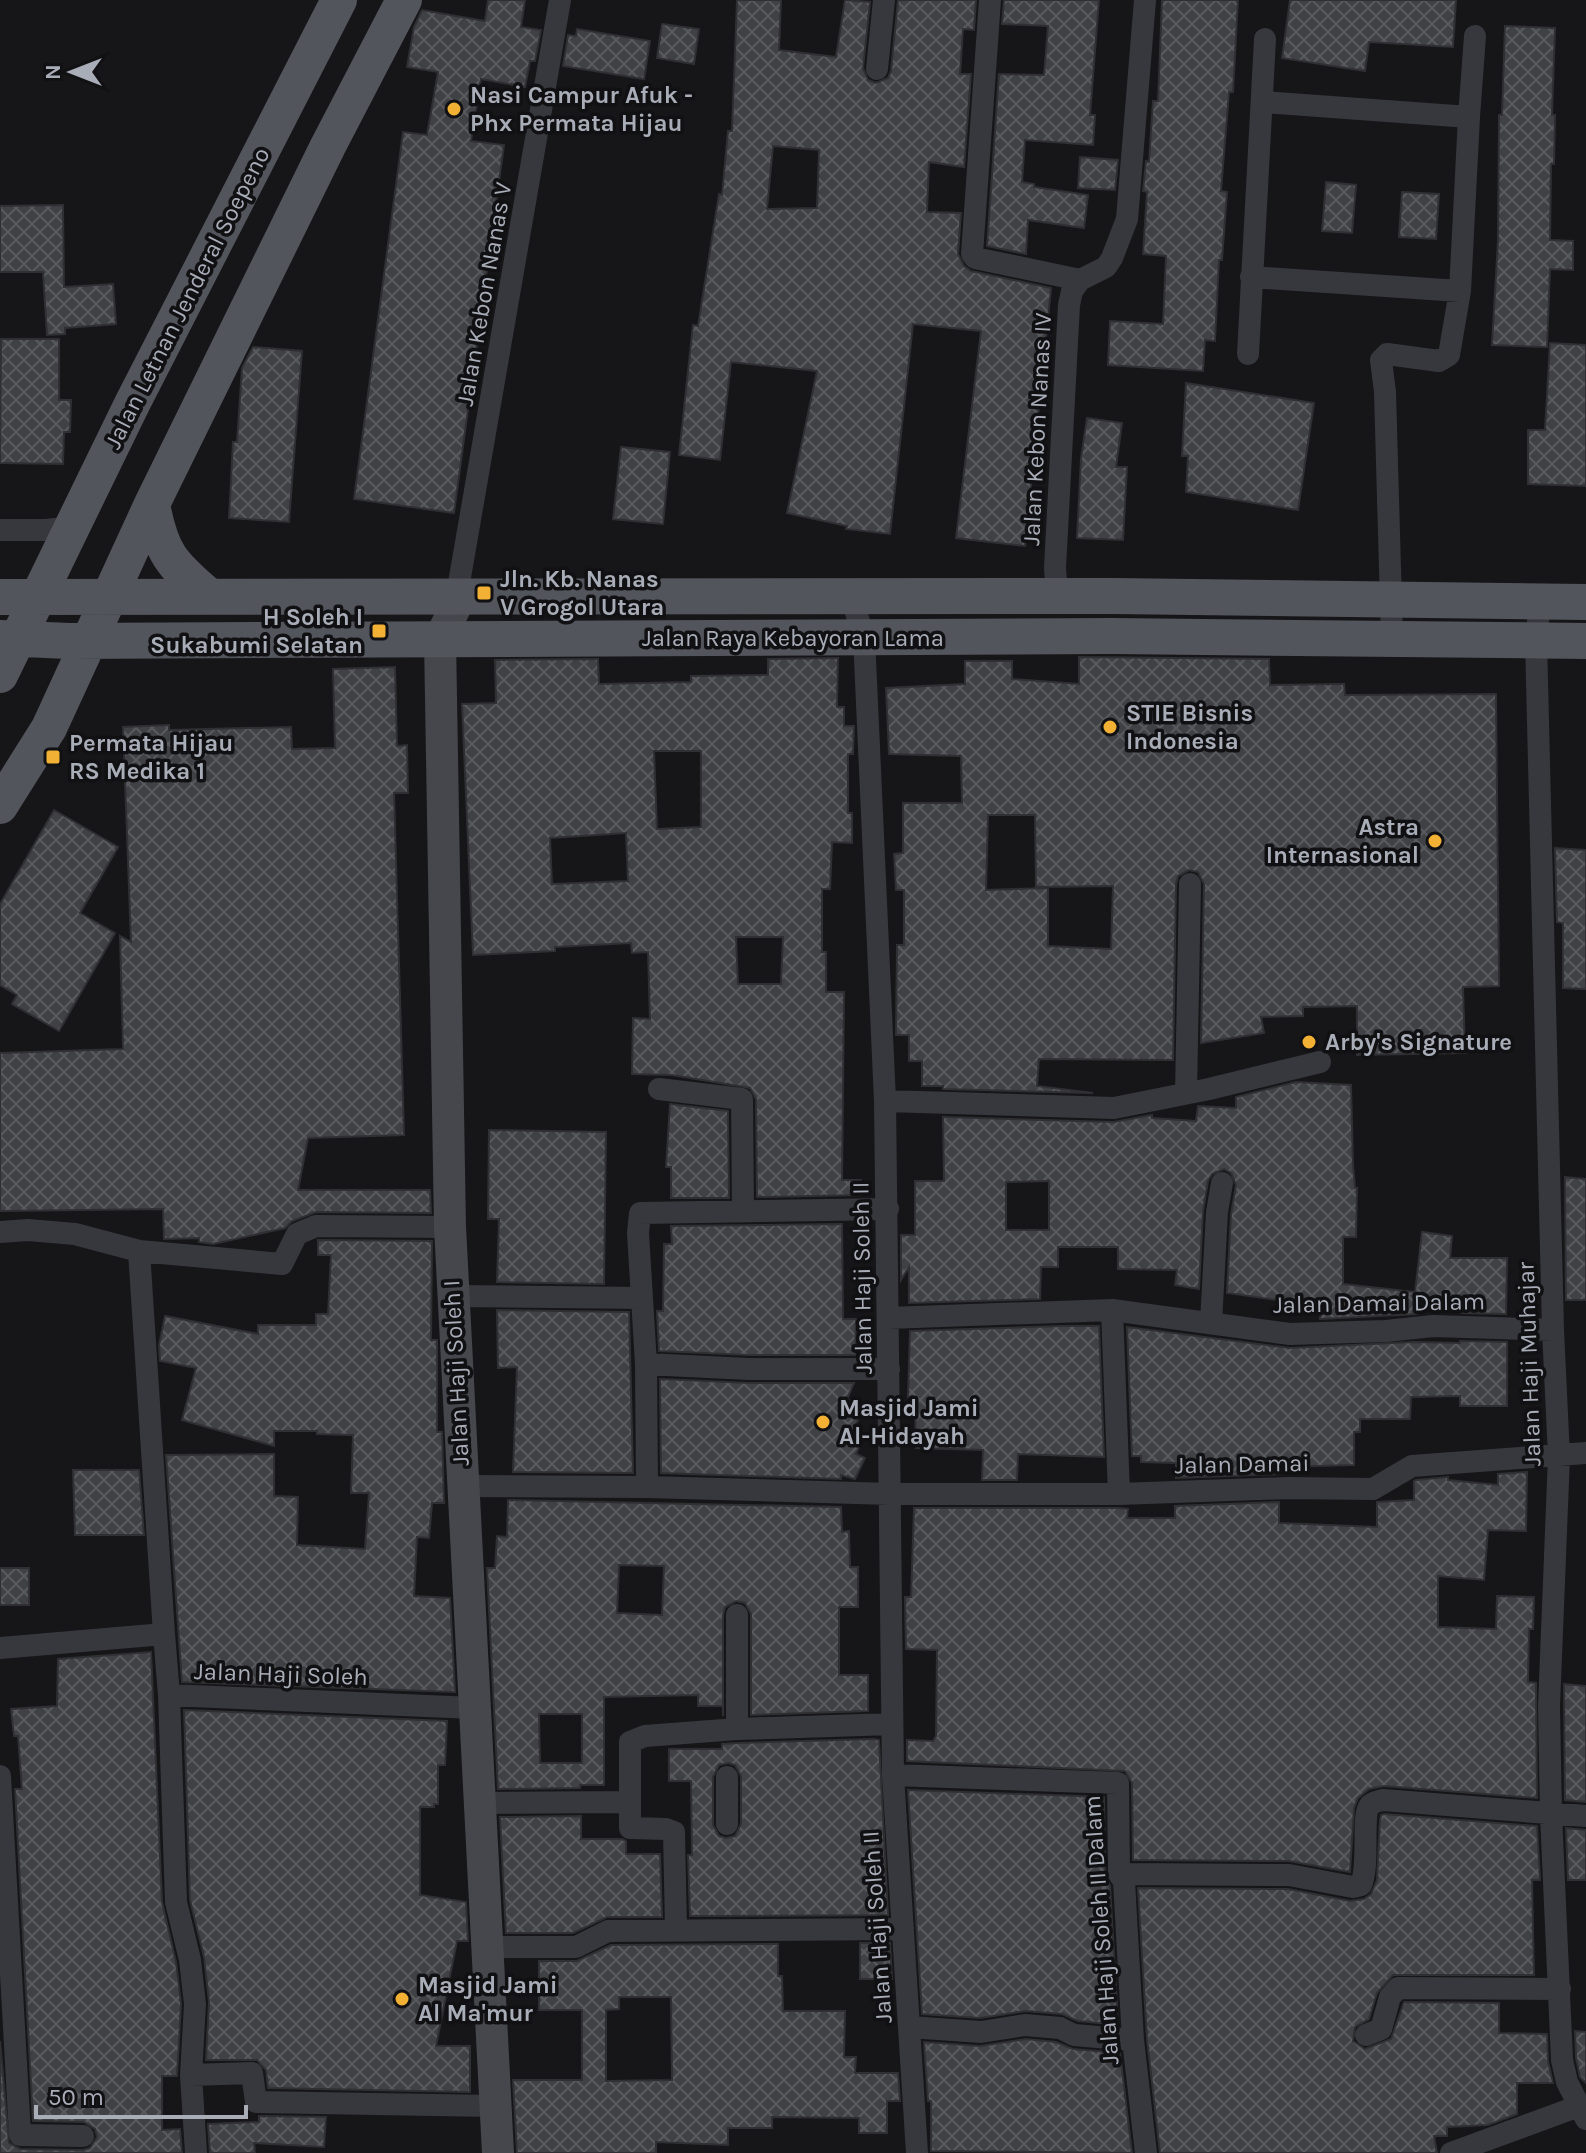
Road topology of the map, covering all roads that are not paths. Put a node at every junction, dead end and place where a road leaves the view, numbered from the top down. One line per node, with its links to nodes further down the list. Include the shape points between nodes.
1 (339, 0): 17 (main road, Jalan Letnan Jenderal Soepeno)
2 (404, 0): 16 (main road)
3 (560, 0): 25 (street, Jalan Kebon Nanas V)
4 (884, 0): 9 (street)
5 (990, 0): 13 (street, via 972,254)
6 (1145, 0): 13 (street, via 1127,219 1106,267)
7 (1475, 36): 11 (street)
8 (1265, 39): 10 (street)
9 (877, 69)
10 (1262, 102): 11 (street); 12 (street)
11 (1469, 117): 14 (street)
12 (1251, 277): 14 (street); 15 (street)
13 (1080, 280): 22 (street, Jalan Kebon Nanas IV, via 1069,305)
14 (1460, 291): 30 (street, via 1445,359 1387,354 1381,360)
15 (1248, 354)
16 (152, 504): 20 (main road, via 158,539 180,571); 24 (main road)
17 (73, 527): 18 (street); 19 (main road, Jalan Letnan Jenderal Soepeno)
18 (0, 530)
19 (36, 596): 23 (main road, Jalan Raya Kebayoran Lama); 24 (main road, Jalan Raya Kebayoran Lama); 34 (main road, Jalan Letnan Jenderal Soepeno)
20 (209, 596): 21 (main road, Jalan Raya Kebayoran Lama); 24 (main road, Jalan Raya Kebayoran Lama)
21 (265, 596): 25 (main road, Jalan Raya Kebayoran Lama); 41 (main road)
22 (1057, 596): 29 (main road, Jalan Raya Kebayoran Lama); 30 (main road, Jalan Raya Kebayoran Lama)
23 (0, 597)
24 (107, 597): 40 (main road)
25 (460, 597): 26 (main road, Jalan Raya Kebayoran Lama); 38 (street, Jalan Haji Soleh I)
26 (573, 597): 27 (main road, Jalan Raya Kebayoran Lama); 35 (main road)
27 (621, 597): 28 (main road, Jalan Raya Kebayoran Lama); 36 (main road)
28 (717, 597): 29 (main road, Jalan Raya Kebayoran Lama); 37 (main road)
29 (851, 597): 33 (street, Jalan Haji Soleh II)
30 (1393, 599): 31 (main road, Jalan Raya Kebayoran Lama); 39 (street)
31 (1540, 601): 32 (main road, Jalan Raya Kebayoran Lama); 42 (street, Jalan Haji Muhajar)
32 (1586, 602)
33 (864, 637): 37 (main road, Jalan Raya Kebayoran Lama); 39 (main road, Jalan Raya Kebayoran Lama); 50 (street, Jalan Haji Soleh II)
34 (10, 638): 40 (main road, Jalan Raya Kebayoran Lama); 44 (main road, Jalan Letnan Jenderal Soepeno)
35 (573, 638): 36 (main road, Jalan Raya Kebayoran Lama); 38 (main road, Jalan Raya Kebayoran Lama)
36 (621, 638): 37 (main road, Jalan Raya Kebayoran Lama)
37 (716, 638)
38 (440, 639): 41 (main road, Jalan Raya Kebayoran Lama); 54 (street, Jalan Haji Soleh I)
39 (1392, 639): 42 (main road, Jalan Raya Kebayoran Lama)
40 (91, 640): 41 (main road, Jalan Raya Kebayoran Lama); 45 (main road, via 49,728)
41 (265, 640)
42 (1536, 641): 43 (main road, Jalan Raya Kebayoran Lama); 62 (street, Jalan Haji Muhajar)
43 (1586, 641)
44 (0, 675)
45 (0, 806)
46 (1190, 884): 49 (street)
47 (1320, 1062): 49 (street)
48 (659, 1089): 53 (street, via 743,1100)
49 (1186, 1093): 50 (street, via 1114,1108)
50 (885, 1101): 52 (street, Jalan Haji Soleh II)
51 (1222, 1183): 61 (street)
52 (888, 1209): 53 (street); 60 (street, Jalan Haji Soleh II)
53 (743, 1212): 58 (street, via 640,1213)
54 (450, 1227): 56 (street, via 316,1226 297,1234 282,1264); 57 (street, Jalan Haji Soleh I)
55 (0, 1232): 56 (street, via 75,1234)
56 (139, 1251): 72 (street, Jalan Haji Soleh)
57 (453, 1296): 58 (street); 67 (street, Jalan Haji Soleh I)
58 (642, 1298): 63 (street)
59 (1112, 1310): 60 (street, Jalan Damai Dalam); 61 (street, Jalan Damai Dalam); 70 (street)
60 (888, 1318): 64 (street, Jalan Haji Soleh II)
61 (1211, 1323): 62 (street, Jalan Damai Dalam, via 1290,1334 1433,1326)
62 (1553, 1330): 66 (street, Jalan Haji Muhajar)
63 (646, 1364): 64 (street); 68 (street)
64 (889, 1369): 69 (street, Jalan Haji Soleh II)
65 (1586, 1453): 66 (street, Jalan Damai)
66 (1559, 1456): 70 (street, Jalan Damai, via 1412,1466 1373,1489); 83 (street, Jalan Haji Muhajar, via 1549,1706)
67 (461, 1486): 68 (street); 75 (street, Jalan Haji Soleh I)
68 (647, 1487): 69 (street)
69 (891, 1494): 70 (street, Jalan Damai); 76 (street, Jalan Haji Soleh II)
70 (1119, 1494)
71 (737, 1615): 77 (street)
72 (164, 1634): 73 (street); 74 (street, Jalan Haji Soleh)
73 (0, 1648)
74 (169, 1695): 75 (street, Jalan Haji Soleh); 94 (street, via 176,1902 195,2004)
75 (473, 1708): 82 (street, Jalan Haji Soleh I)
76 (892, 1724): 77 (street); 78 (street, Jalan Haji Soleh II)
77 (737, 1729): 81 (street, via 635,1738 630,1742)
78 (893, 1775): 86 (street, Jalan Haji Soleh II Dalam, via 1118,1783); 88 (street, Jalan Haji Soleh II)
79 (0, 1776): 97 (street, via 20,2135)
80 (727, 1777): 85 (street)
81 (629, 1802): 82 (street); 87 (street, via 631,1829 674,1832)
82 (478, 1803): 89 (street, Jalan Haji Soleh I)
83 (1551, 1815): 84 (street); 86 (street, via 1375,1802 1366,1814 1364,1875 1361,1885 1353,1887 1289,1875); 90 (street, Jalan Haji Muhajar)
84 (1586, 1816)
85 (727, 1824)
86 (1119, 1874): 93 (street, Jalan Haji Soleh II Dalam, via 1124,1881)
87 (676, 1929): 88 (street); 89 (street, via 608,1931 576,1947)
88 (903, 1929): 91 (street, Jalan Haji Soleh II)
89 (487, 1947): 95 (street, Jalan Haji Soleh I)
90 (1560, 1989): 92 (street, via 1398,1988 1381,2029); 96 (street, Jalan Haji Muhajar, via 1562,2060)
91 (910, 2027): 93 (street, via 981,2032 1025,2025); 100 (street, Jalan Haji Soleh II)
92 (1366, 2035)
93 (1133, 2040): 101 (street, Jalan Haji Soleh II Dalam)
94 (191, 2075): 95 (street, via 252,2073 256,2102); 98 (street)
95 (495, 2106): 99 (street, Jalan Haji Soleh I)
96 (1582, 2112): 102 (street)
97 (83, 2136)
98 (196, 2153)
99 (498, 2153)
100 (917, 2153)
101 (1146, 2153)
102 (1451, 2153)

